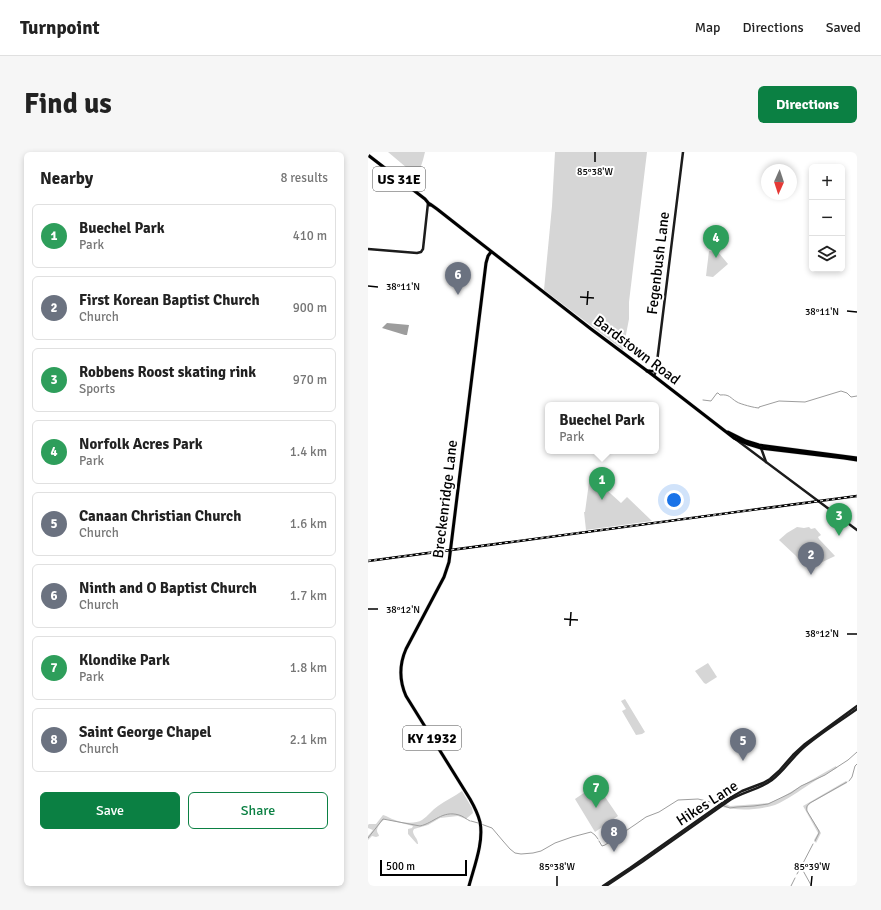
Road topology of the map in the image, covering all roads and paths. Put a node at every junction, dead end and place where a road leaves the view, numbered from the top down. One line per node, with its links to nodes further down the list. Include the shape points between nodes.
1 (683, 152): 10 (main road, Fegenbush Lane)
2 (368, 155): 3 (main road, Bardstown Road / US 31E)
3 (429, 203): 4 (main road); 5 (main road, Bardstown Road / US 31E)
4 (427, 210): 5 (main road, via 430,207); 7 (main road, via 421,252)
5 (438, 211): 6 (main road, Bardstown Road / US 31E)
6 (484, 246): 8 (main road, Bardstown Road / US 31E); 9 (main road)
7 (368, 249)
8 (491, 252): 9 (main road, Breckenridge Lane / KY 1932); 11 (main road, Bardstown Road / US 31E)
9 (488, 256): 27 (main road, Breckenridge Lane / KY 1932, via 449,562 444,577 406,649 400,672 406,696 477,811 481,840)
10 (657, 366): 11 (main road, via 653,371); 12 (main road, Fegenbush Lane)
11 (647, 371): 13 (main road, Bardstown Road / US 31E)
12 (656, 371): 13 (main road, Fegenbush Lane); 14 (main road)
13 (654, 376): 14 (main road, Bardstown Road / US 31E)
14 (661, 382): 15 (main road, Bardstown Road / US 31E)
15 (732, 436): 16 (main road, US 31E); 18 (main road, Bardstown Road)
16 (751, 444): 17 (main road, US 31E); 18 (main road)
17 (760, 447): 19 (main road, US 31E); 21 (main road, US 31E); 22 (main road)
18 (748, 449): 22 (main road, Bardstown Road)
19 (784, 451): 20 (main road); 21 (main road, US 31E)
20 (799, 452)
21 (857, 459)
22 (766, 462): 23 (main road, Bardstown Road)
23 (857, 530)
24 (857, 708): 25 (main road, Hikes Lane, via 805,744 770,779 738,793)
25 (722, 805): 26 (main road, Hikes Lane); 26 (main road, Hikes Lane)
26 (611, 882): 28 (main road, Hikes Lane); 29 (main road, Hikes Lane)
27 (469, 886)
28 (603, 886)
29 (606, 886)

